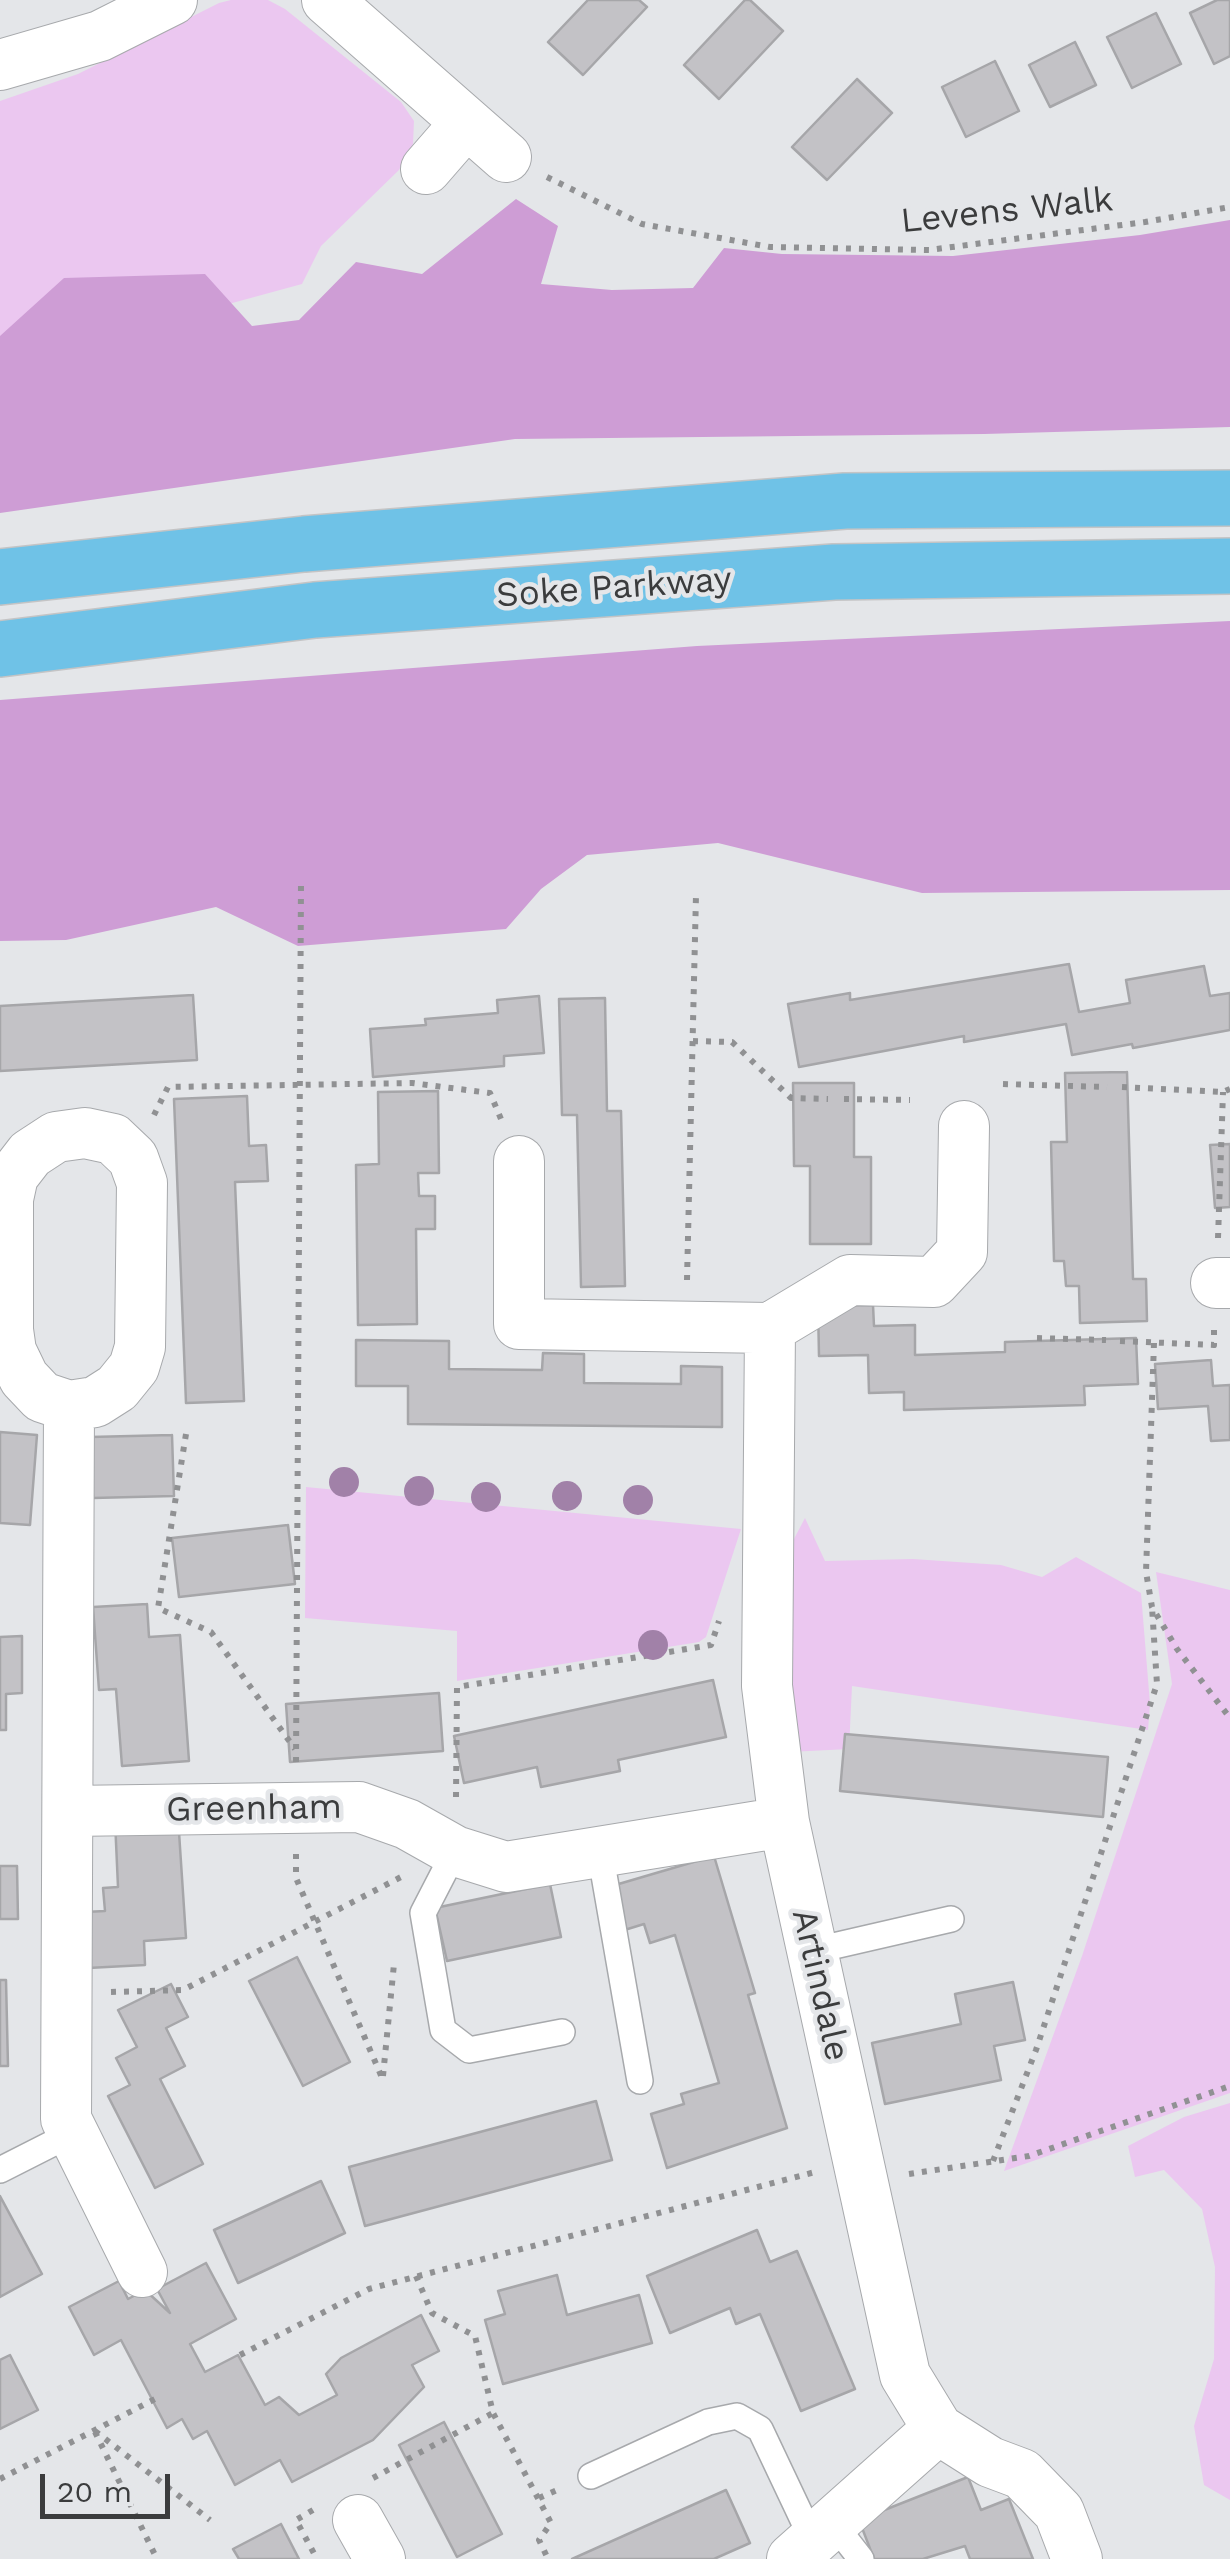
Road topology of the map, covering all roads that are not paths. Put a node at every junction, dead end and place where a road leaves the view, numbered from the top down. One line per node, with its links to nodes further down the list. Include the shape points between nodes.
1 (172, 0): 3 (street, via 100,36)
2 (326, 0): 4 (street)
3 (0, 65)
4 (466, 123): 5 (street); 6 (street)
5 (506, 157)
6 (426, 169)
7 (1230, 498): 9 (highway, Soke Parkway, via 845,500 304,544)
8 (1230, 566): 10 (highway, Soke Parkway, via 834,572 315,610)
9 (0, 577)
10 (0, 649)
11 (964, 1126): 13 (street, via 962,1252 934,1282 850,1280)
12 (519, 1161): 13 (street, via 519,1324)
13 (770, 1328): 16 (street, Artindale, via 767,1686)
14 (69, 1406): 14 (street, via 42,1398 12,1352 8,1199 13,1176 30,1154 56,1137 85,1133 112,1140 133,1158 142,1182 140,1347 134,1368 117,1388 95,1402); 15 (street)
15 (69, 1811): 17 (street, Greenham, via 359,1808); 23 (street, via 66,2119)
16 (784, 1822): 18 (street, Greenham); 20 (street, Artindale)
17 (456, 1851): 18 (street, Greenham, via 506,1867); 21 (lane, via 422,1913 443,2030 469,2050)
18 (600, 1852): 22 (lane)
19 (951, 1919): 20 (lane)
20 (812, 1951): 26 (street, Artindale, via 905,2375)
21 (562, 2032)
22 (640, 2081)
23 (73, 2133): 24 (lane); 25 (street)
24 (0, 2170)
25 (142, 2272)
26 (938, 2429): 28 (street); 29 (street, Artindale, via 1022,2474 1060,2512)
27 (591, 2476): 28 (lane, via 708,2422 737,2416 760,2428)
28 (825, 2545)
29 (1077, 2559)

